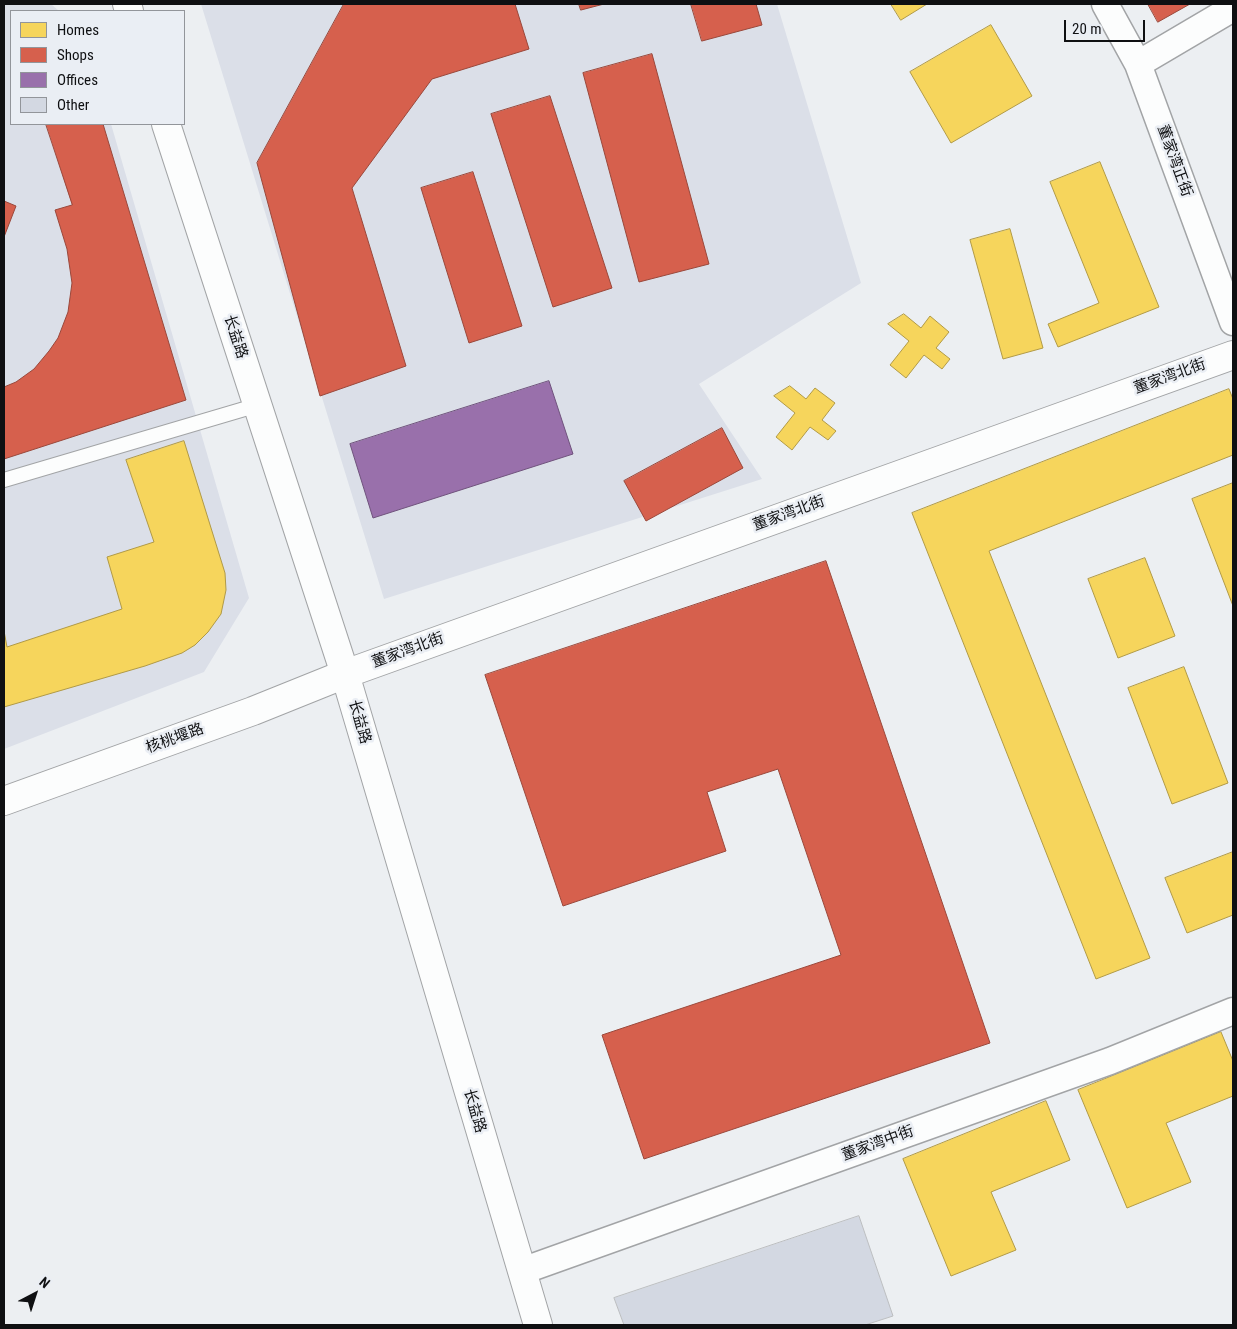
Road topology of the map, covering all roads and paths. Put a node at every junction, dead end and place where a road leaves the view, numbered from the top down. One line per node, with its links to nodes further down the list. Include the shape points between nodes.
1 (1105, 4): 3 (street, 董家湾正街)
2 (1233, 8): 3 (street)
3 (1138, 64): 5 (street, 董家湾正街)
4 (166, 125): 7 (street, 长益路)
5 (1233, 322)
6 (1233, 355): 9 (street, 董家湾北街)
7 (258, 405): 8 (lane); 9 (street, 长益路)
8 (4, 480)
9 (345, 674): 10 (street, 核桃堰路); 12 (street, 长益路)
10 (4, 802)
11 (1233, 1011): 12 (street, 董家湾中街, via 1110,1061)
12 (522, 1271): 13 (street, 长益路)
13 (538, 1325)

